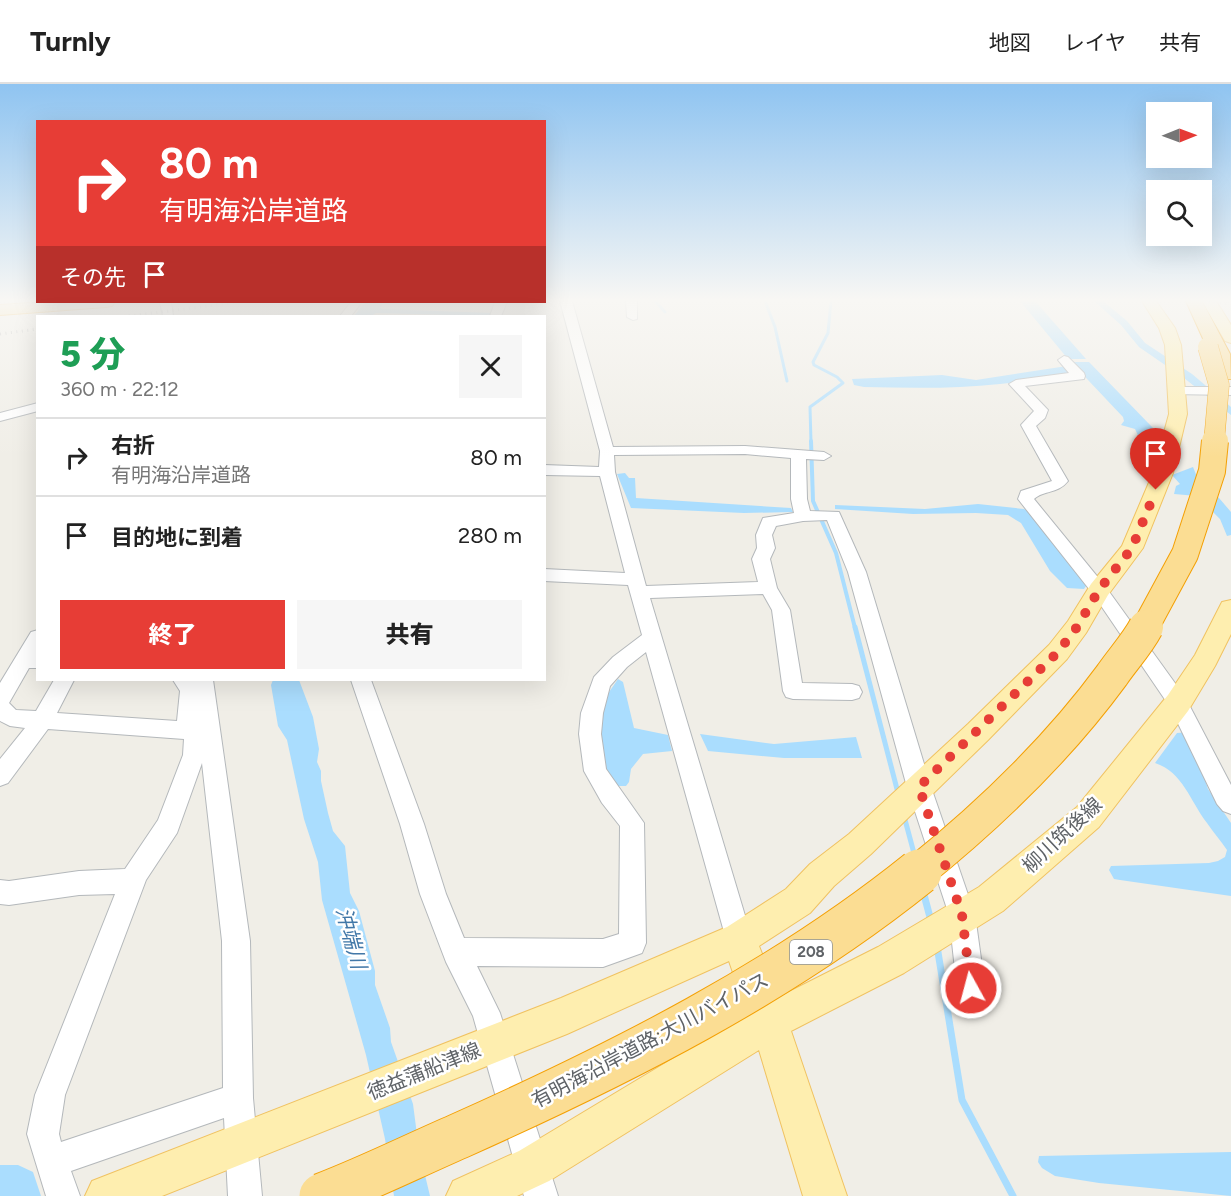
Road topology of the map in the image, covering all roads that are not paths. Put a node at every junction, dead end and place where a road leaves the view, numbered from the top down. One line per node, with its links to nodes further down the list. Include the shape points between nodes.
1 (580, 353): 11 (street)
2 (1174, 353): 7 (main road)
3 (1210, 353): 51 (highway, 有明海沿岸道路;大川バイパス / 208, bridge, via 1219,383 1223,444 1215,502 1193,568 1154,638 1085,724 1026,786 931,865 818,948 747,990 541,1100)
4 (1216, 353): 8 (highway, 有明海沿岸道路;大川バイパス / 208)
5 (1219, 353): 8 (highway)
6 (1064, 360): 18 (street, via 1079,376 1016,384 1041,410 1028,425 1060,481 1027,494 1026,499)
7 (1175, 376): 8 (street); 18 (main road, via 1178,414 1150,508 1132,548)
8 (1228, 388): 52 (highway, 有明海沿岸道路;大川バイパス / 208, via 1230,428 1223,505 1201,571 1161,642 1130,686 1034,793 938,874 827,956 702,1033 544,1113)
9 (36, 408): 10 (street)
10 (0, 417)
11 (607, 451): 13 (street); 14 (street, via 745,450 811,455 799,499)
12 (546, 470): 13 (street)
13 (607, 472): 16 (street)
14 (814, 516): 17 (street, via 769,522 761,559); 34 (street, via 833,515 857,572)
15 (546, 575): 16 (street)
16 (638, 586): 17 (street); 20 (street)
17 (768, 588): 27 (street, via 781,610 792,691)
18 (1099, 590): 29 (street); 34 (main road, via 1058,652)
19 (1231, 608): 29 (main road, 柳川筑後線, via 1206,659)
20 (651, 637): 39 (street); 40 (street, via 601,683 590,734 595,771 632,822 632,943 603,953)
21 (36, 643): 22 (street)
22 (30, 661): 28 (street)
23 (63, 681): 31 (street)
24 (184, 681): 32 (street, via 190,690 188,722)
25 (203, 681): 44 (street, via 236,941)
26 (361, 681): 40 (street)
27 (852, 692)
28 (0, 701)
29 (1178, 703): 35 (street); 38 (main road, 柳川筑後線, via 1088,817 991,899)
30 (0, 707): 31 (street, via 10,718)
31 (42, 721): 32 (street); 33 (street)
32 (192, 731): 36 (street, via 194,755 168,825)
33 (0, 776)
34 (919, 787): 38 (street); 39 (main road, via 798,901)
35 (1231, 804)
36 (133, 881): 37 (street); 46 (street, via 50,1095 43,1134)
37 (0, 892)
38 (955, 920): 41 (street); 42 (main road, 柳川筑後線, via 891,960)
39 (739, 939): 42 (main road); 43 (main road, 徳益蒲船津線)
40 (456, 952): 43 (street, via 486,1013)
41 (971, 988)
42 (769, 1022): 47 (main road); 54 (main road)
43 (490, 1045): 45 (main road, 徳益蒲船津線); 47 (street)
44 (238, 1098): 45 (street); 46 (street)
45 (253, 1139): 48 (main road, 徳益蒲船津線); 50 (street)
46 (52, 1161): 49 (street)
47 (529, 1180): 53 (main road)
48 (108, 1195)
49 (63, 1196)
50 (245, 1196)
51 (322, 1196)
52 (364, 1196)
53 (468, 1196)
54 (825, 1196)

